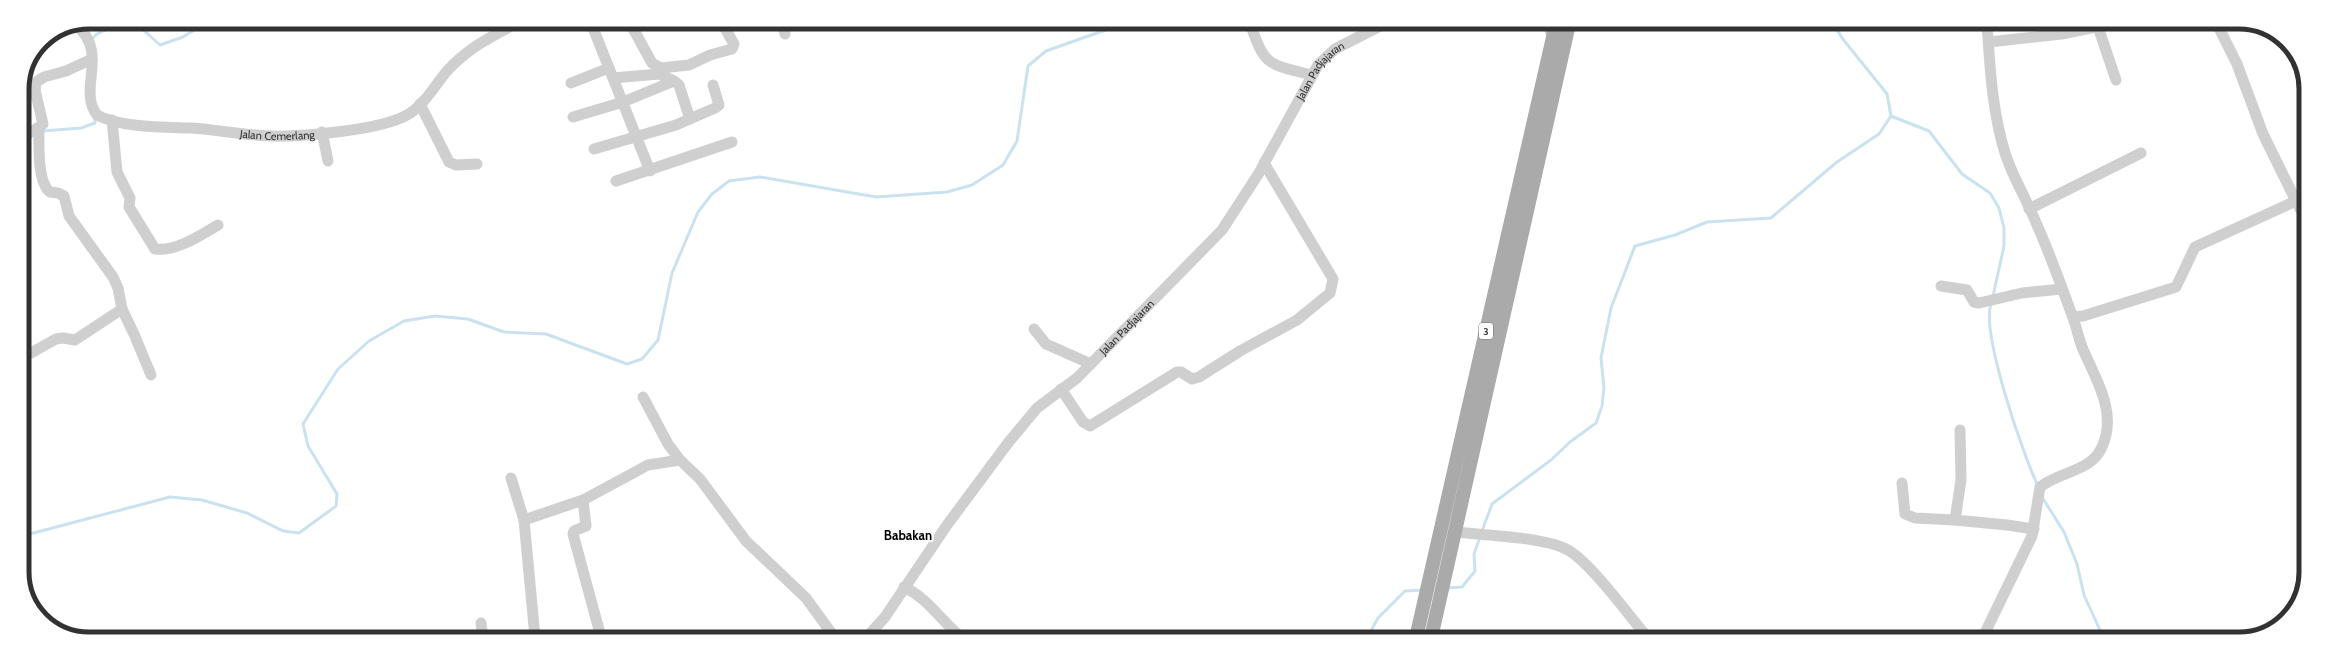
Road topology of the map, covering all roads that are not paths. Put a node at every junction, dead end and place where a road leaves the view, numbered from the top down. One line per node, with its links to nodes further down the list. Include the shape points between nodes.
1 (505, 29): 28 (street, Jalan Cemerlang, via 478,43 463,55)
2 (596, 29): 20 (street)
3 (633, 29): 4 (street, via 652,63 661,68 678,68 732,49 734,44)
4 (725, 29)
5 (784, 29): 16 (street)
6 (1252, 29): 21 (street, via 1264,58)
7 (1374, 29): 21 (street, Jalan Padjajaran, via 1325,56)
8 (1549, 29): 17 (street)
9 (1555, 29): 17 (main road, 3)
10 (1567, 29): 26 (main road, 3)
11 (1988, 29): 18 (street)
12 (2084, 29): 18 (street)
13 (2099, 29): 22 (street)
14 (2220, 29): 44 (street, via 2237,64 2263,134)
15 (80, 30): 19 (street, Jalan Cemerlang, via 88,39)
16 (785, 34)
17 (1553, 37): 26 (main road, 3)
18 (1989, 42): 46 (street, via 1995,107 2001,138 2014,177)
19 (92, 59): 31 (street, Jalan Cemerlang, via 91,103 97,115); 32 (street, via 36,82 35,90 43,124)
20 (611, 73): 23 (street); 24 (street, via 658,74); 27 (street)
21 (1312, 75): 40 (street, Jalan Padjajaran)
22 (2116, 80)
23 (571, 82)
24 (674, 82): 27 (street); 30 (street, via 679,85)
25 (713, 85): 30 (street, via 719,105)
26 (1547, 96): 66 (main road, 3); 75 (main road, 3)
27 (623, 102): 29 (street); 35 (street)
28 (420, 104): 33 (street, Jalan Cemerlang, via 409,114 387,124); 41 (street, via 449,162 456,165)
29 (573, 117)
30 (690, 119): 35 (street)
31 (112, 120): 33 (street, Jalan Cemerlang, via 147,126 271,136); 47 (street, via 117,172 130,198 129,207 155,249 191,240)
32 (39, 128): 34 (street); 50 (street, via 40,167 45,186 50,192 64,196 69,216 113,277)
33 (322, 132): 39 (street)
34 (29, 134)
35 (637, 137): 37 (street); 42 (street)
36 (732, 142): 42 (street)
37 (594, 149)
38 (2142, 153): 46 (street)
39 (328, 161)
40 (1264, 163): 54 (street, Jalan Padjajaran, via 1222,230); 56 (street, via 1333,280 1330,293 1297,320 1199,377 1192,379 1177,372 1090,426 1082,422)
41 (477, 164)
42 (650, 171): 43 (street)
43 (616, 181)
44 (2296, 201): 45 (street); 51 (street, via 2195,247 2176,287)
45 (2299, 206)
46 (2029, 209): 49 (street)
47 (218, 225)
48 (1941, 286): 49 (street, via 1967,290 1974,302 1979,303 2022,293)
49 (2062, 289): 51 (street)
50 (122, 310): 53 (street, via 75,340 56,339); 55 (street)
51 (2073, 317): 65 (street, via 2101,390 2108,428 2103,446 2092,462 2059,475 2040,487)
52 (1034, 329): 54 (street, via 1046,344)
53 (29, 354)
54 (1090, 364): 56 (street, Jalan Padjajaran, via 1077,378)
55 (151, 375)
56 (1061, 389): 67 (street, Jalan Padjajaran, via 1037,408 1008,443)
57 (643, 397): 59 (street, via 668,444)
58 (1960, 430): 64 (street, via 1961,480)
59 (680, 460): 62 (street, via 648,465); 72 (street, via 700,479 746,541 806,598)
60 (511, 478): 63 (street)
61 (1902, 482): 64 (street, via 1905,514 1915,518)
62 (584, 500): 63 (street); 71 (street, via 586,526 573,533)
63 (524, 520): 70 (street)
64 (1955, 520): 65 (street)
65 (2034, 529): 78 (street)
66 (1455, 532): 76 (main road, 3); 77 (street, via 1544,542 1566,548 1583,560)
67 (904, 587): 73 (street, Jalan Padjajaran, via 885,617); 74 (street, via 917,593)
68 (481, 622): 69 (street)
69 (482, 632)
70 (535, 632)
71 (599, 632)
72 (831, 632)
73 (871, 632)
74 (955, 632)
75 (1417, 632)
76 (1432, 632)
77 (1643, 632)
78 (1985, 632)

